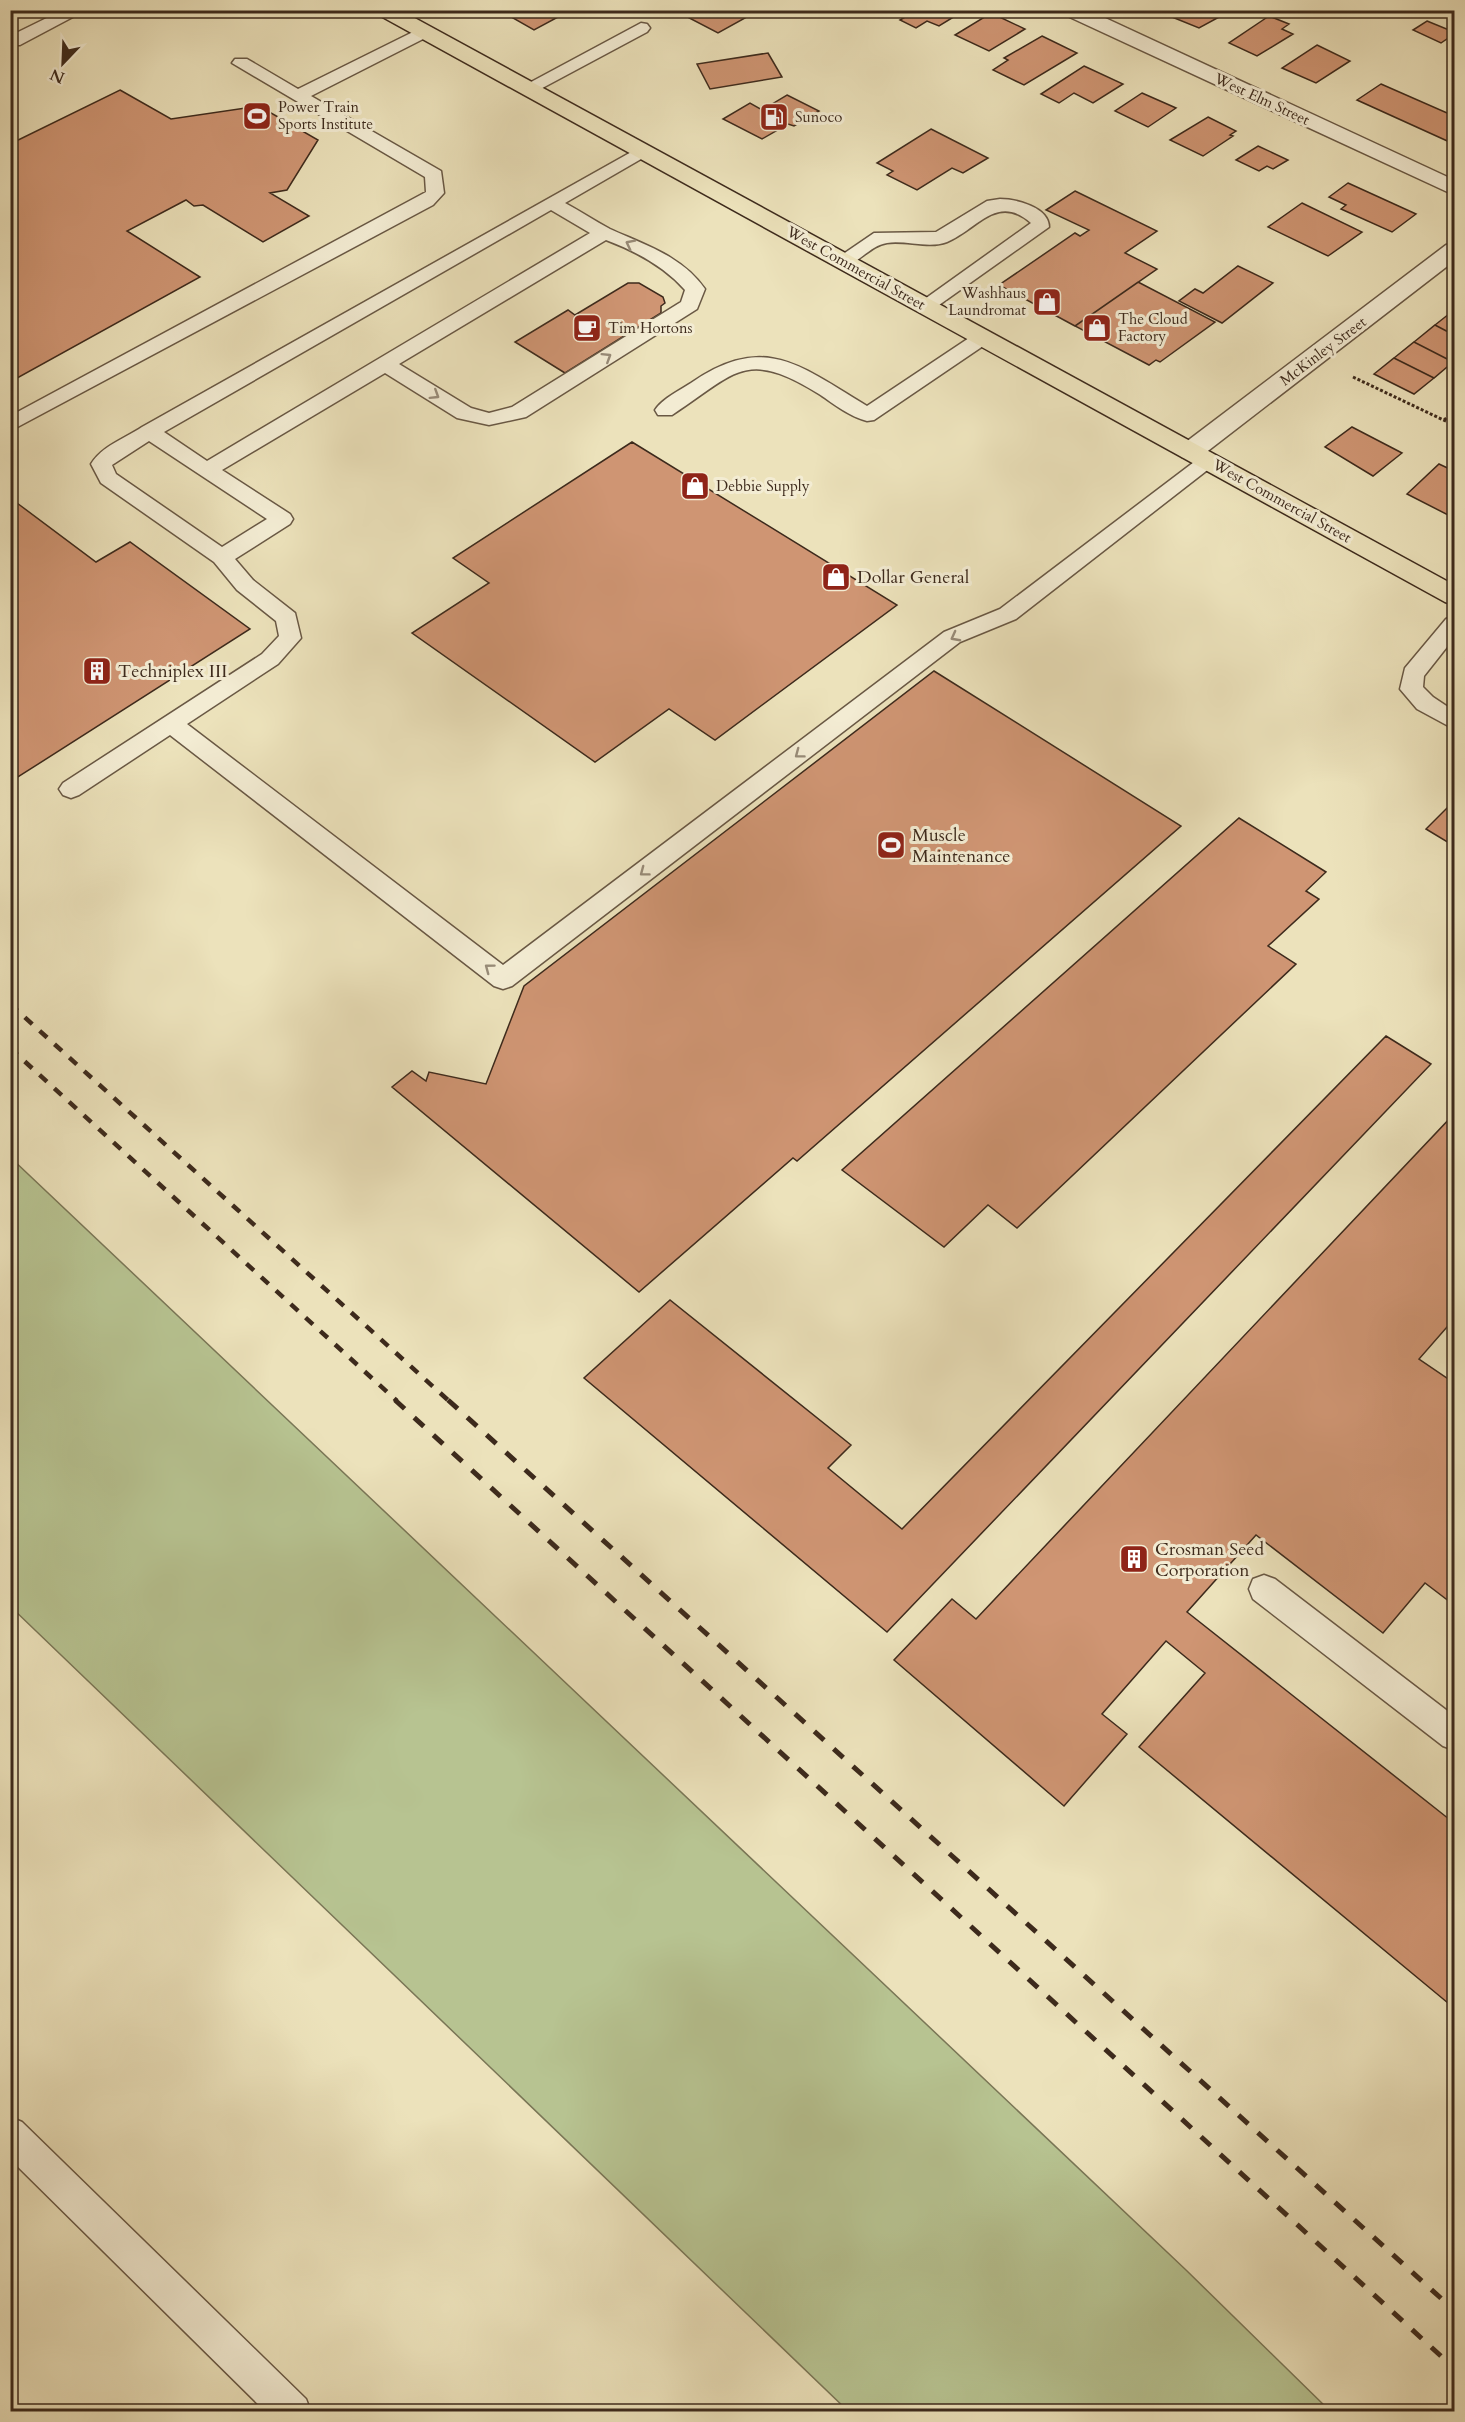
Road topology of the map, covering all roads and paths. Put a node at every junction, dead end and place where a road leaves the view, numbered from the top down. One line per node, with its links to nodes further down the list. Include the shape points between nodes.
1 (78, 10): 6 (lane)
2 (384, 10): 5 (main road, West Commercial Street)
3 (1070, 10): 11 (street, West Elm Street)
4 (641, 28): 8 (lane)
5 (423, 32): 8 (main road, West Commercial Street); 9 (lane)
6 (12, 44)
7 (241, 63): 9 (lane)
8 (527, 89): 10 (main road, West Commercial Street)
9 (298, 96): 24 (lane, via 434,175 435,193)
10 (642, 151): 12 (lane); 15 (main road, West Commercial Street)
11 (1455, 188)
12 (552, 203): 13 (lane); 25 (lane)
13 (604, 233): 18 (lane); 18 (lane, one-way to 13, via 464,413 489,419 519,412 690,305 695,289 682,273)
14 (1455, 250): 26 (street, McKinley Street)
15 (843, 261): 16 (main road, West Commercial Street); 16 (lane, via 881,237 940,238 994,205 1004,203 1040,222 1040,227)
16 (925, 306): 17 (main road, West Commercial Street)
17 (982, 338): 20 (lane, via 867,416 777,363 755,361 736,365); 26 (main road, West Commercial Street)
18 (385, 364): 27 (lane)
19 (1359, 380): 22 (path)
20 (665, 410)
21 (1455, 411): 22 (path)
22 (1444, 420): 23 (path)
23 (1455, 424)
24 (10, 425)
25 (149, 432): 27 (lane); 28 (lane, via 101,464 108,478)
26 (1200, 456): 29 (main road, West Commercial Street); 32 (lane, one-way to 32, via 1008,614 952,637 503,979)
27 (207, 470): 28 (lane, via 282,519)
28 (222, 557): 32 (lane, via 244,585 287,618 290,638 270,659)
29 (1455, 596)
30 (1455, 624): 31 (lane, via 1413,674 1411,689 1425,703)
31 (1455, 721)
32 (171, 724): 33 (lane)
33 (71, 789)
34 (1264, 1589): 35 (lane)
35 (1455, 1734)
36 (10, 2134): 37 (lane)
37 (293, 2412)

